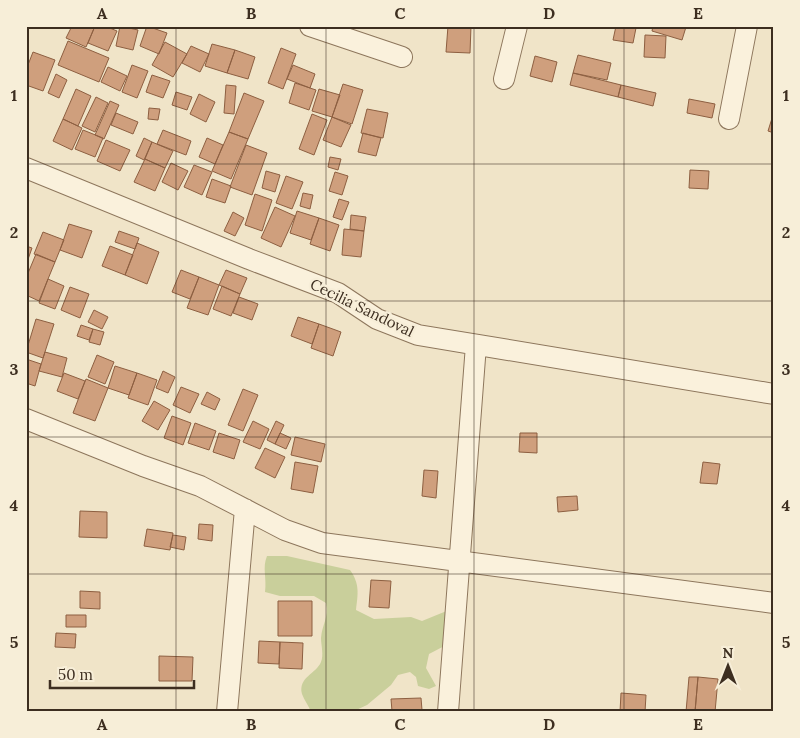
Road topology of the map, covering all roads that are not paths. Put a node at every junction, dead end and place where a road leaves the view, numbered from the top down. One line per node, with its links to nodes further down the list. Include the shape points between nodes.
1 (310, 26): 4 (street)
2 (517, 26): 5 (street)
3 (747, 26): 6 (street)
4 (402, 57)
5 (504, 79)
6 (729, 119)
7 (26, 168): 8 (street, Cecilia Sandoval, via 338,293 377,318 418,336)
8 (476, 345): 9 (street, Cecilia Sandoval); 12 (street)
9 (774, 394)
10 (26, 419): 11 (street, via 200,486)
11 (245, 509): 12 (street, via 285,530 322,543); 14 (street)
12 (460, 561): 13 (street); 15 (street)
13 (774, 602)
14 (227, 712)
15 (448, 712)

